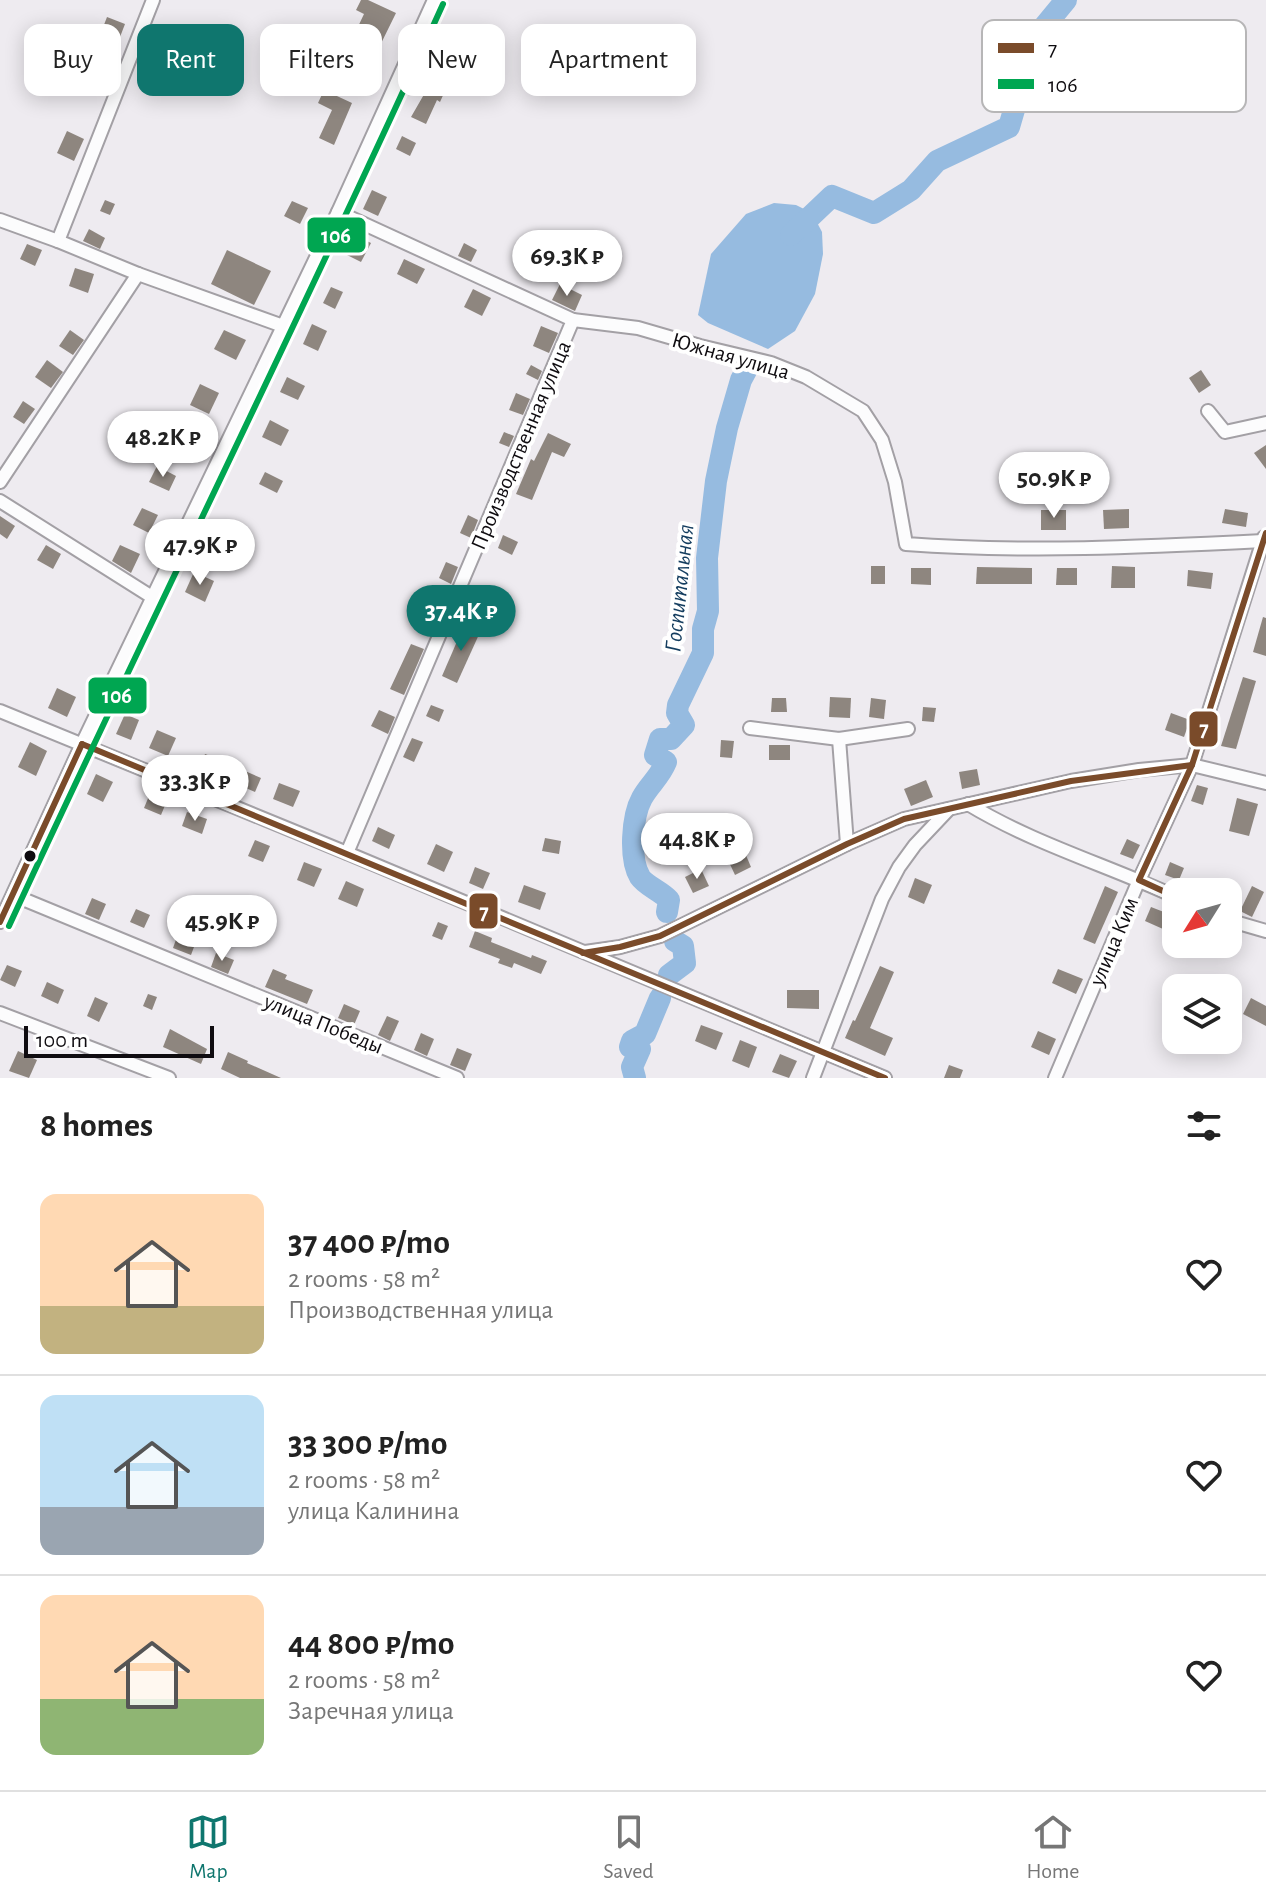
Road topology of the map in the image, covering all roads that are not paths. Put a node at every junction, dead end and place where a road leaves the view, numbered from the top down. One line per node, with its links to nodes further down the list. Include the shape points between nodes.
1 (153, 0): 5 (street)
2 (434, 0): 3 (street)
3 (338, 212): 7 (street, Производственная улица); 8 (street)
4 (0, 220): 5 (street)
5 (58, 241): 6 (street)
6 (138, 274): 8 (street); 11 (street)
7 (573, 320): 13 (street, Южная улица, via 638,328 771,363 863,411 882,440 906,544 1174,546); 25 (street, Производственная улица)
8 (283, 326): 14 (street)
9 (1208, 411): 10 (street, via 1225,432)
10 (1266, 423)
11 (0, 482)
12 (0, 501): 14 (street)
13 (1264, 537): 20 (street, улица Ким)
14 (152, 597): 19 (street)
15 (0, 711): 19 (street)
16 (750, 728): 18 (street)
17 (908, 729): 18 (street)
18 (839, 739): 24 (street)
19 (82, 744): 25 (street); 28 (street)
20 (1192, 765): 21 (street); 22 (street, via 1071,781); 26 (street, улица Ким)
21 (1266, 783)
22 (968, 804): 23 (street); 26 (street, via 1040,842)
23 (950, 808): 24 (street, via 904,819); 34 (street, via 915,845 882,899)
24 (847, 844): 32 (street, via 660,936)
25 (347, 853): 32 (street)
26 (1139, 880): 27 (street); 39 (street, улица Ким)
27 (1162, 891)
28 (13, 895): 29 (street); 36 (street, улица Победы)
29 (0, 922)
30 (1242, 924): 31 (street)
31 (1266, 931)
32 (583, 953): 34 (street)
33 (0, 1013): 35 (street)
34 (823, 1052): 37 (street); 38 (street)
35 (169, 1078)
36 (457, 1078)
37 (813, 1078)
38 (885, 1078)
39 (1055, 1078)

